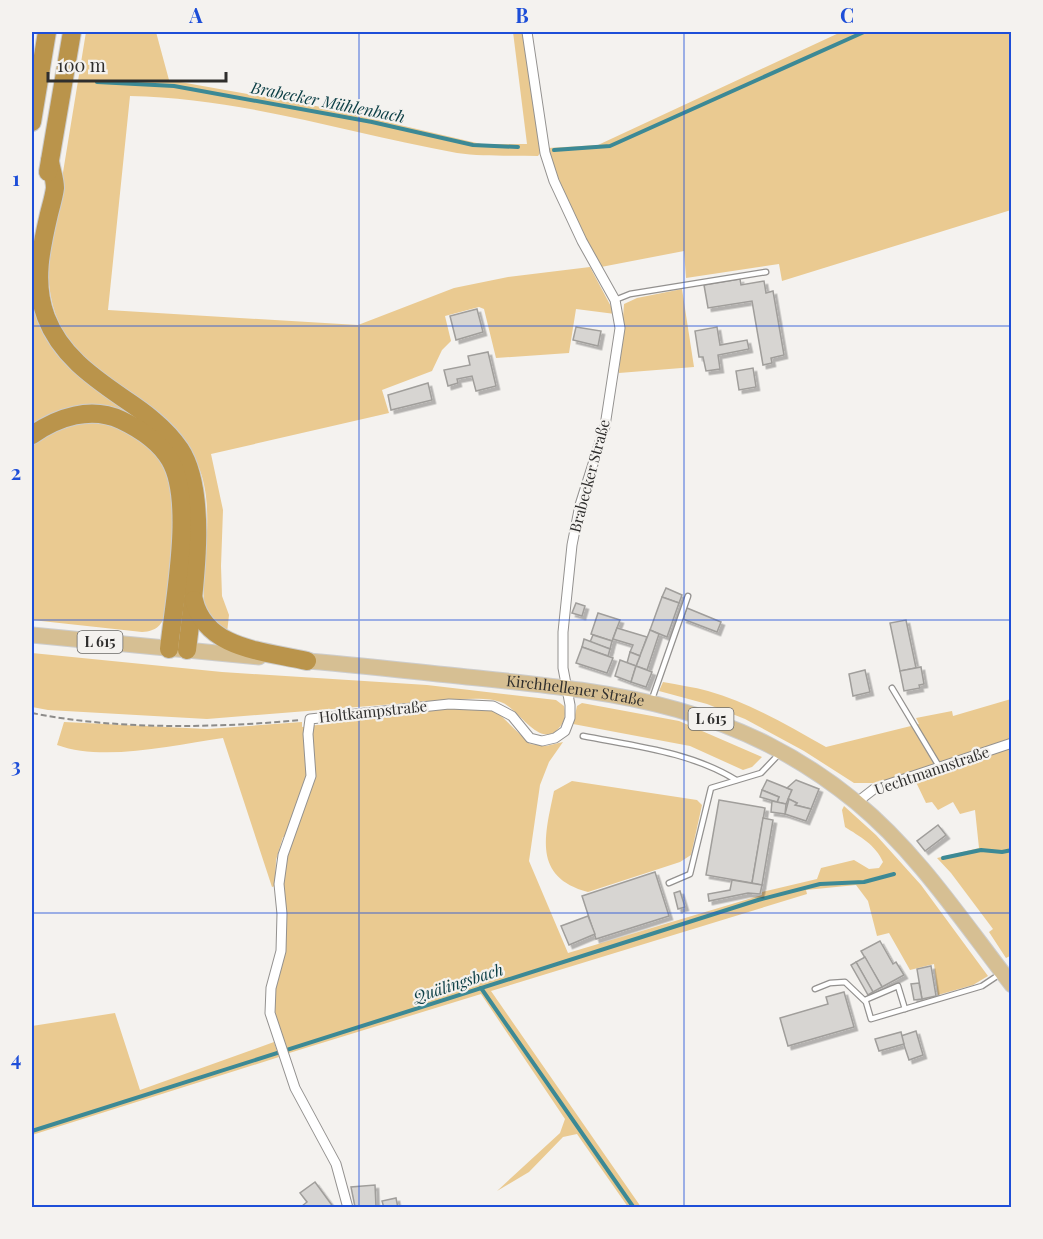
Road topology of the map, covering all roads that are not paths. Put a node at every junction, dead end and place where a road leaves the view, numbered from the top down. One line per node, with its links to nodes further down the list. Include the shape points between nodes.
1 (47, 32): 4 (highway)
2 (72, 32): 5 (highway)
3 (527, 32): 8 (street, Brabecker Straße, via 545,153 554,181)
4 (32, 122)
5 (50, 161): 6 (highway); 10 (highway, via 55,187 39,262 40,298 45,315 76,362 162,427 181,451 191,479 196,512)
6 (32, 251)
7 (766, 272): 8 (lane, via 630,294)
8 (615, 300): 15 (street, Brabecker Straße, via 620,328 605,426 572,545 563,632)
9 (32, 435): 13 (highway, via 63,418 93,413 111,415 151,437 170,460 179,485 182,513)
10 (193, 596): 13 (highway); 14 (highway, via 205,625 223,639)
11 (688, 596): 17 (lane)
12 (32, 635): 13 (main road, Kirchhellener Straße / L 615)
13 (178, 650): 14 (main road, Kirchhellener Straße / L 615)
14 (307, 661): 15 (main road, Kirchhellener Straße / L 615)
15 (567, 688): 17 (main road, Kirchhellener Straße / L 615); 29 (street, Holtkampstraße, via 570,718 565,731 542,741 530,738 512,716 493,706 449,704 310,719 311,776 283,855 279,884 281,951 271,988 270,1013 295,1088 336,1164)
16 (892, 688): 21 (lane)
17 (651, 702): 20 (main road, Kirchhellener Straße / L 615, via 721,722)
18 (583, 736): 22 (lane, via 658,750 719,770)
19 (1011, 743): 21 (street, Uechtmannstraße)
20 (782, 751): 22 (lane, via 761,773); 23 (main road, Kirchhellener Straße / L 615)
21 (940, 768): 23 (street, Uechtmannstraße, via 874,789)
22 (736, 780): 24 (lane, via 711,788 690,874)
23 (856, 803): 25 (main road, Kirchhellener Straße / L 615, via 920,866)
24 (669, 882)
25 (1007, 979): 28 (lane)
26 (815, 989): 27 (lane, via 845,982)
27 (865, 1000): 28 (lane, via 872,1019); 28 (lane, via 898,986)
28 (905, 1009)
29 (348, 1208)

